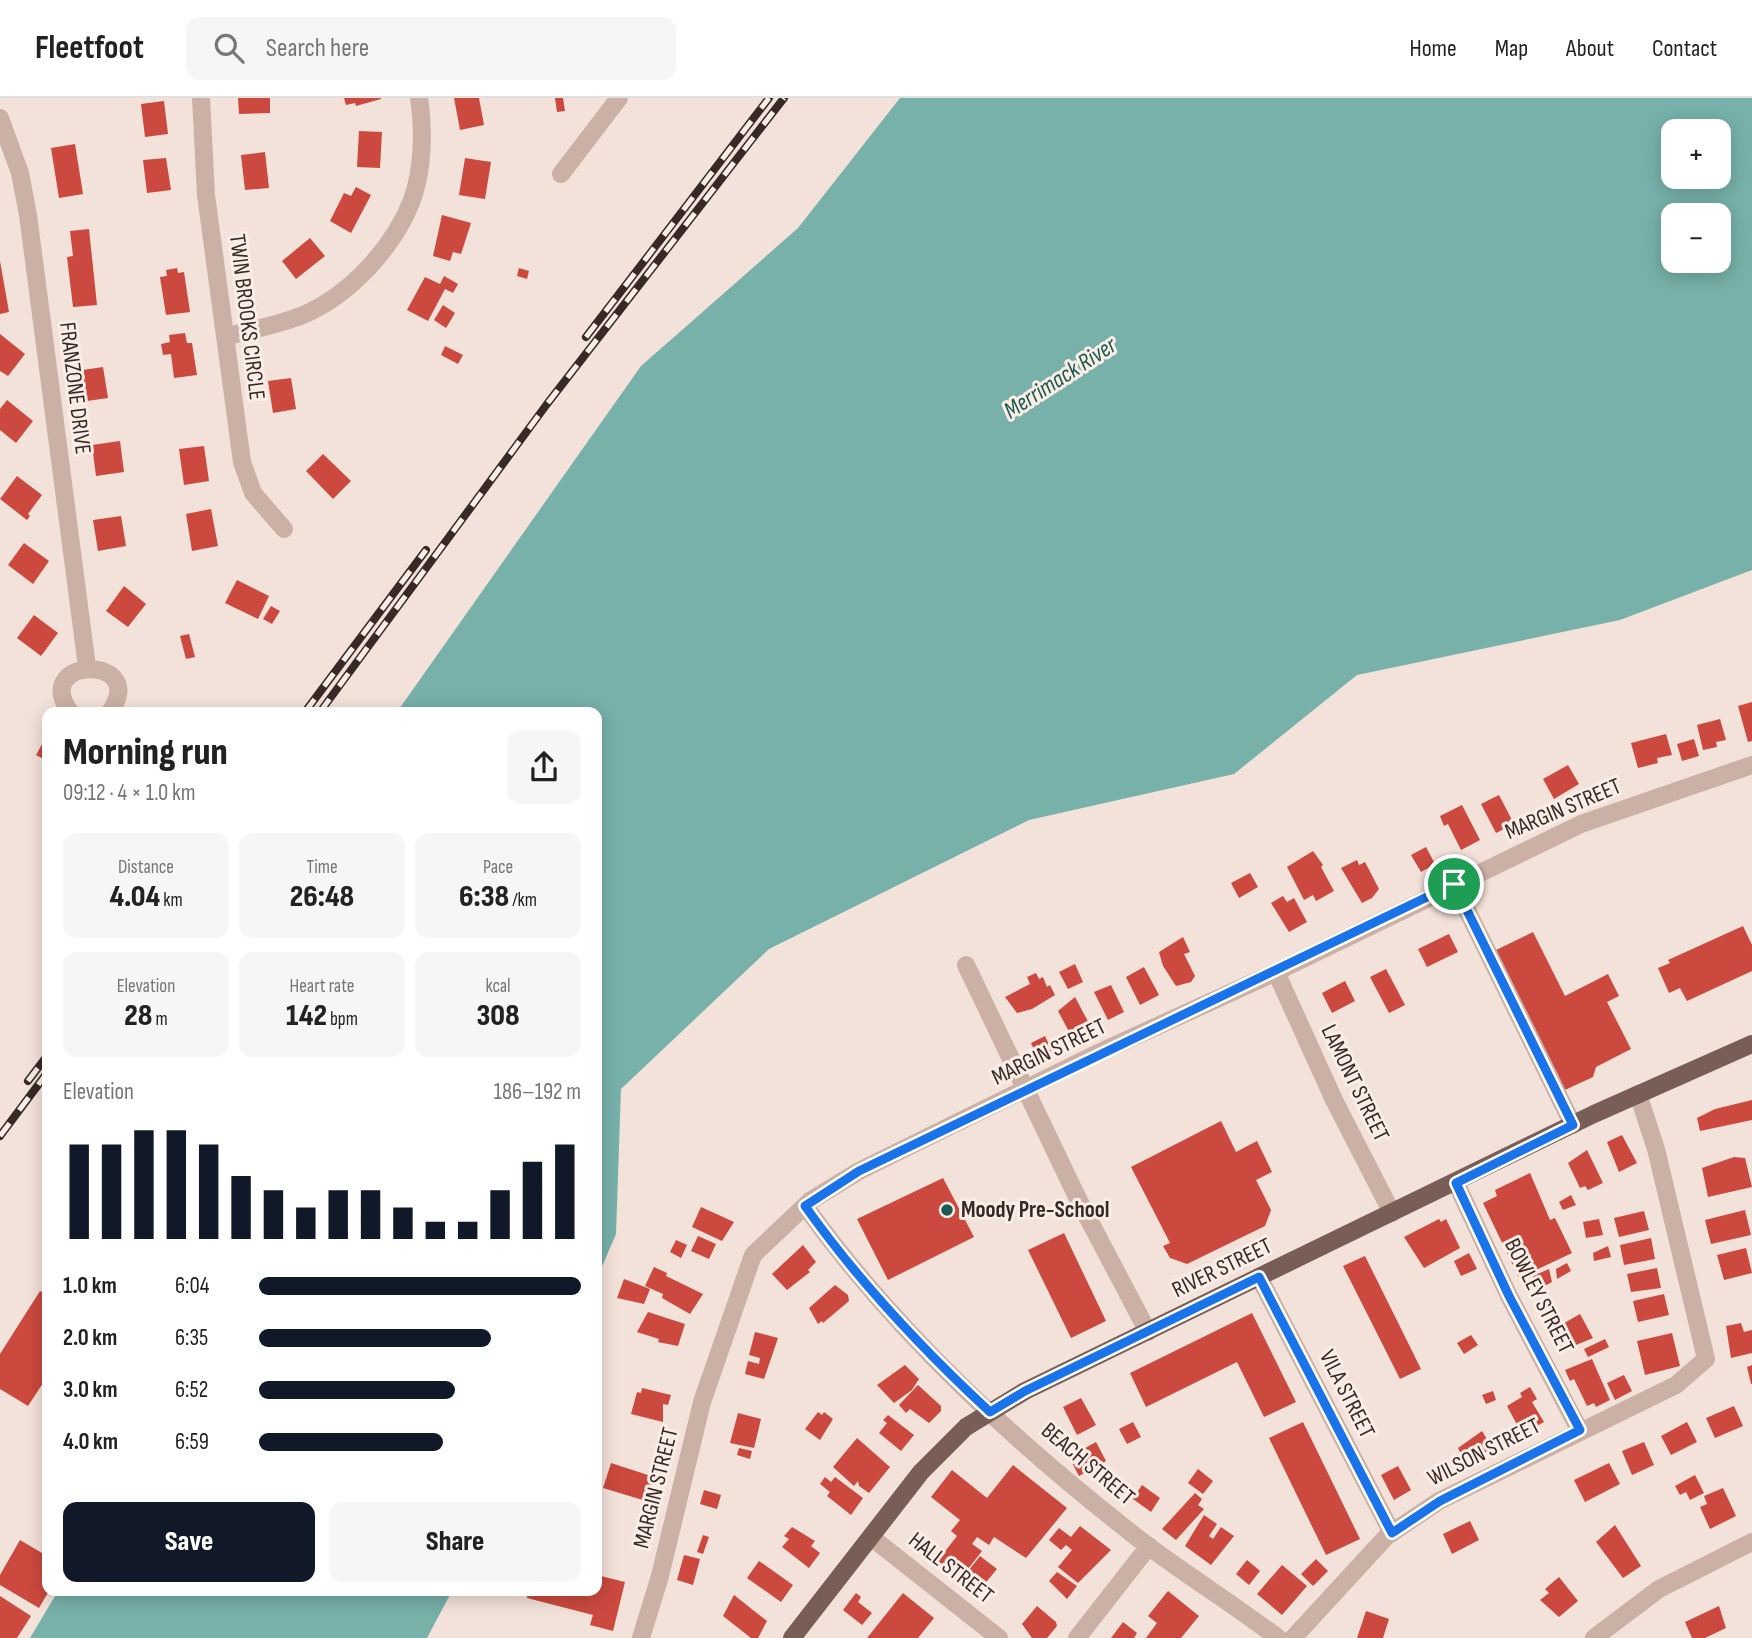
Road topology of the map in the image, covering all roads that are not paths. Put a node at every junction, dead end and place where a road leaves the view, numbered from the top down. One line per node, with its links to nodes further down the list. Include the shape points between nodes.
1 (201, 98): 6 (street, TWIN BROOKS CIRCLE, via 206,195)
2 (419, 98): 6 (street, via 422,120 413,198 398,229 368,267 337,296 302,315)
3 (619, 98): 5 (street)
4 (0, 118): 8 (street, FRANZONE DRIVE, via 20,173 28,215)
5 (561, 174)
6 (225, 337): 7 (street, TWIN BROOKS CIRCLE, via 245,478)
7 (284, 529)
8 (87, 667): 9 (street, via 72,674 64,688); 10 (street, via 102,670 114,681 117,697)
9 (67, 707)
10 (112, 707)
11 (1752, 765): 12 (street, MARGIN STREET, via 1581,824)
12 (1454, 884): 14 (street, MARGIN STREET); 18 (street)
13 (966, 965): 16 (street)
14 (1276, 972): 16 (street, MARGIN STREET); 21 (street, LAMONT STREET)
15 (1752, 1044): 17 (main road, RIVER STREET)
16 (1026, 1090): 20 (street, MARGIN STREET, via 859,1171); 23 (street)
17 (1638, 1094): 18 (main road, RIVER STREET); 25 (street, WILSON STREET, via 1656,1149 1706,1359 1676,1385)
18 (1573, 1125): 19 (main road, RIVER STREET)
19 (1456, 1183): 21 (main road, RIVER STREET); 25 (street, BOWLEY STREET)
20 (805, 1206): 24 (street, BEACH STREET, via 841,1256 938,1364); 30 (street, MARGIN STREET, via 753,1255 748,1266 702,1402)
21 (1392, 1213): 22 (main road, RIVER STREET)
22 (1259, 1277): 23 (main road, RIVER STREET); 26 (street, VILA STREET)
23 (1147, 1332): 24 (main road, RIVER STREET)
24 (990, 1412): 27 (main road, RIVER STREET, via 966,1427 921,1472); 29 (street, BEACH STREET)
25 (1580, 1430): 26 (street, WILSON STREET, via 1440,1501)
26 (1392, 1533): 35 (street, WILSON STREET)
27 (872, 1537): 31 (main road, RIVER STREET); 32 (street, HALL STREET)
28 (1752, 1542): 36 (street, via 1659,1589)
29 (1149, 1546): 33 (street); 34 (street, BEACH STREET)
30 (641, 1638)
31 (792, 1638)
32 (999, 1638)
33 (1077, 1638)
34 (1279, 1638)
35 (1293, 1638)
36 (1594, 1638)

